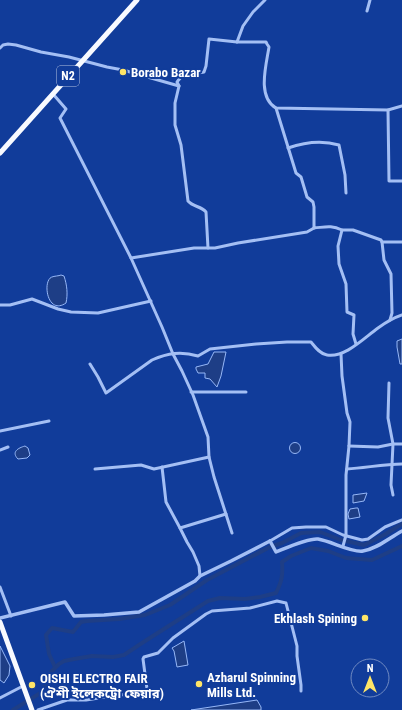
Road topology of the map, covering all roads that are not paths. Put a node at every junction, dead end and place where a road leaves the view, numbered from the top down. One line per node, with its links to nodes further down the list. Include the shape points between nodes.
1 (136, 0): 7 (highway, N2)
2 (265, 0): 5 (street, via 253,12)
3 (370, 0): 4 (street)
4 (367, 11)
5 (237, 42): 8 (street, via 209,39 204,72 180,77); 11 (street, via 268,44 264,80 268,100)
6 (0, 48): 7 (street, via 8,44 16,45)
7 (82, 61): 8 (street); 9 (highway, N2)
8 (178, 86): 21 (street, via 176,125 188,201 206,212)
9 (52, 94): 14 (highway, N2); 22 (street, via 66,109 60,118)
10 (402, 106): 12 (street)
11 (276, 108): 12 (street); 13 (street)
12 (388, 110): 15 (street, via 389,181)
13 (288, 148): 16 (street, via 309,142 339,145); 17 (street, via 307,197 313,202)
14 (0, 153)
15 (402, 181)
16 (346, 193)
17 (314, 228): 18 (street, via 331,226); 21 (street, via 307,232)
18 (342, 230): 19 (street, via 353,230); 27 (street, via 338,246 339,264 346,284 347,312 354,315 353,334)
19 (382, 242): 20 (street); 26 (street, via 384,260 391,274)
20 (402, 242)
21 (208, 248): 22 (street)
22 (131, 258): 23 (street)
23 (151, 301): 24 (street, via 98,313 71,312 32,299); 28 (street)
24 (0, 305)
25 (402, 315): 26 (street)
26 (390, 320): 27 (street)
27 (356, 344): 29 (street)
28 (173, 354): 29 (street, via 198,356 210,349 311,342 319,352 327,355); 30 (street, via 152,360 106,393); 32 (street)
29 (341, 354): 38 (street, via 350,422)
30 (90, 364)
31 (389, 383): 36 (street, via 388,418)
32 (191, 392): 33 (street); 41 (street, via 208,437)
33 (246, 392)
34 (49, 421): 35 (street)
35 (0, 431)
36 (393, 444): 37 (street); 38 (street, via 378,447); 42 (street)
37 (402, 444)
38 (349, 446): 46 (street)
39 (8, 447): 40 (street)
40 (0, 450)
41 (209, 457): 44 (street); 48 (street)
42 (392, 464): 43 (street); 46 (street); 47 (street)
43 (402, 464)
44 (162, 467): 45 (street, via 154,469 141,465); 50 (street, via 166,502)
45 (95, 469)
46 (347, 469): 53 (street)
47 (393, 495)
48 (226, 514): 50 (street); 52 (street)
49 (402, 520): 53 (street, via 385,526 368,539)
50 (180, 528): 56 (street, via 199,566)
51 (402, 531): 55 (street, via 376,547 364,551)
52 (232, 533)
53 (346, 536): 54 (street, via 326,528 306,526 292,528); 55 (street)
54 (270, 541): 55 (street, via 276,552 316,539); 56 (street)
55 (343, 546)
56 (200, 576): 58 (street, via 139,612 74,616 65,602)
57 (0, 587): 58 (street)
58 (11, 616): 59 (street)
59 (0, 618)
60 (0, 622): 61 (highway)
61 (24, 685): 63 (street); 64 (highway)
62 (301, 691): 65 (street, via 297,646 286,603 277,601 250,608 212,611 206,614 173,638 158,653 144,657 147,688 143,692 67,700)
63 (0, 698)
64 (32, 709)
65 (38, 710)

